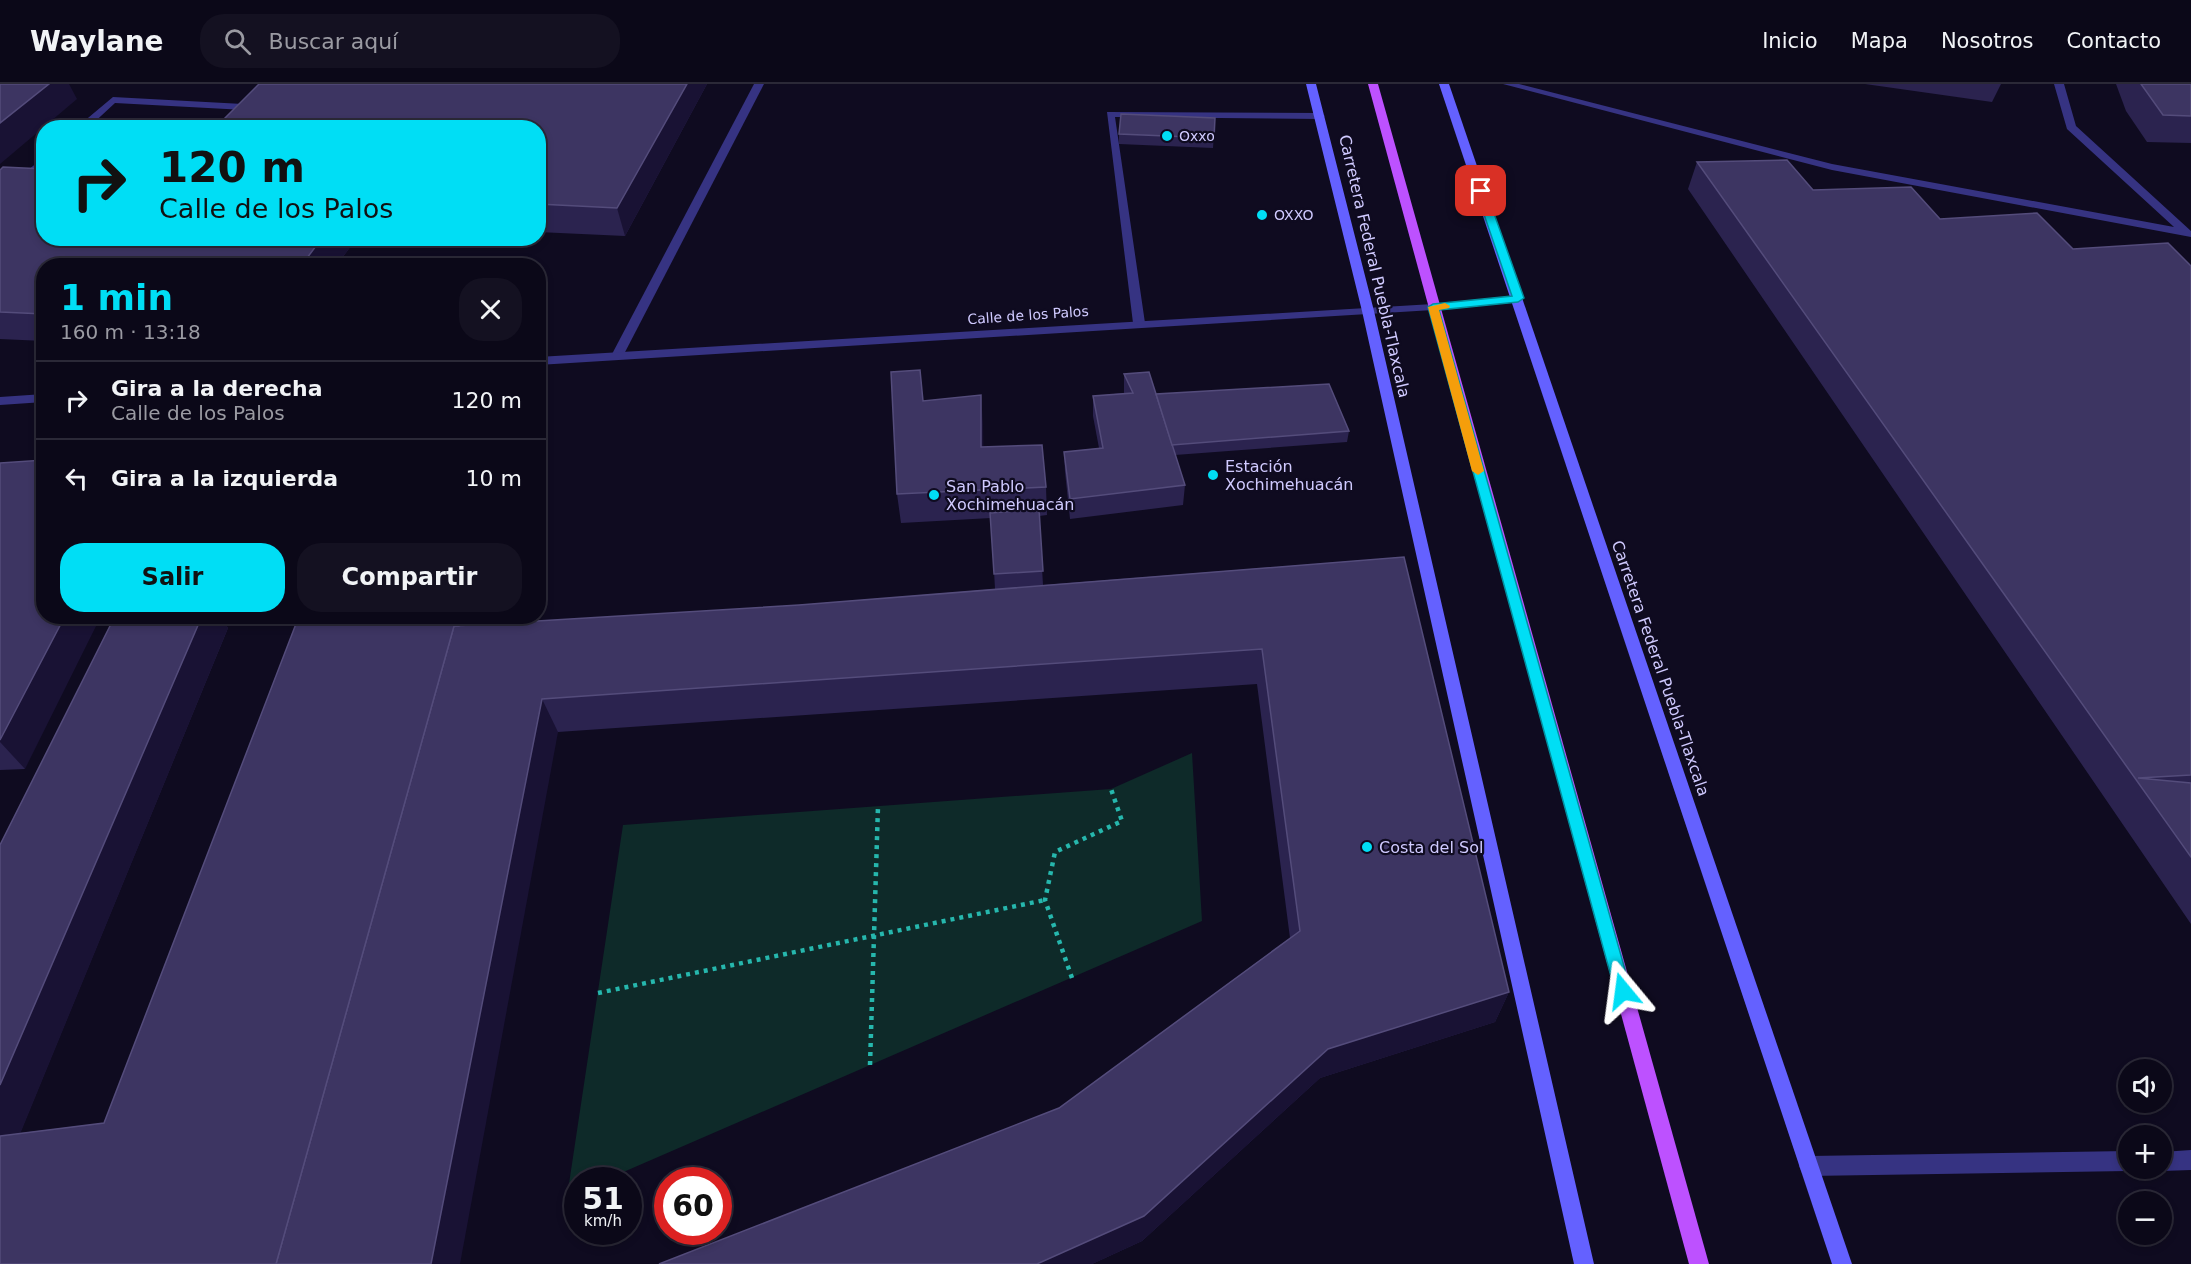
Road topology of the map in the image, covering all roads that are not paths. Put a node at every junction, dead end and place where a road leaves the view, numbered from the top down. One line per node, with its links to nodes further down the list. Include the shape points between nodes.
1 (270, 84): 9 (street, via 245,107 113,100)
2 (759, 84): 17 (street)
3 (1311, 84): 8 (main road, Carretera Federal Puebla-Tlaxcala)
4 (1373, 84): 14 (main road)
5 (1444, 84): 13 (main road, Carretera Federal Puebla-Tlaxcala)
6 (1508, 84): 12 (street, via 1832,167)
7 (2059, 84): 12 (street, via 2071,126)
8 (1320, 116): 15 (main road, Carretera Federal Puebla-Tlaxcala); 16 (street, via 1110,114)
9 (90, 120)
10 (36, 167): 11 (street)
11 (0, 198)
12 (2189, 235)
13 (1518, 298): 14 (street, Calle de los Palos); 24 (main road, Carretera Federal Puebla-Tlaxcala)
14 (1433, 307): 15 (street, Calle de los Palos); 26 (main road)
15 (1368, 311): 16 (street, Calle de los Palos); 25 (main road, Carretera Federal Puebla-Tlaxcala)
16 (1139, 323): 17 (street, Calle de los Palos)
17 (617, 356): 18 (street, Calle de los Palos)
18 (546, 360)
19 (36, 399): 20 (street)
20 (0, 401)
21 (2191, 1160): 23 (street)
22 (2118, 1161): 24 (street)
23 (2172, 1161)
24 (1809, 1166): 27 (main road, Carretera Federal Puebla-Tlaxcala)
25 (1584, 1264)
26 (1699, 1264)
27 (1842, 1264)

